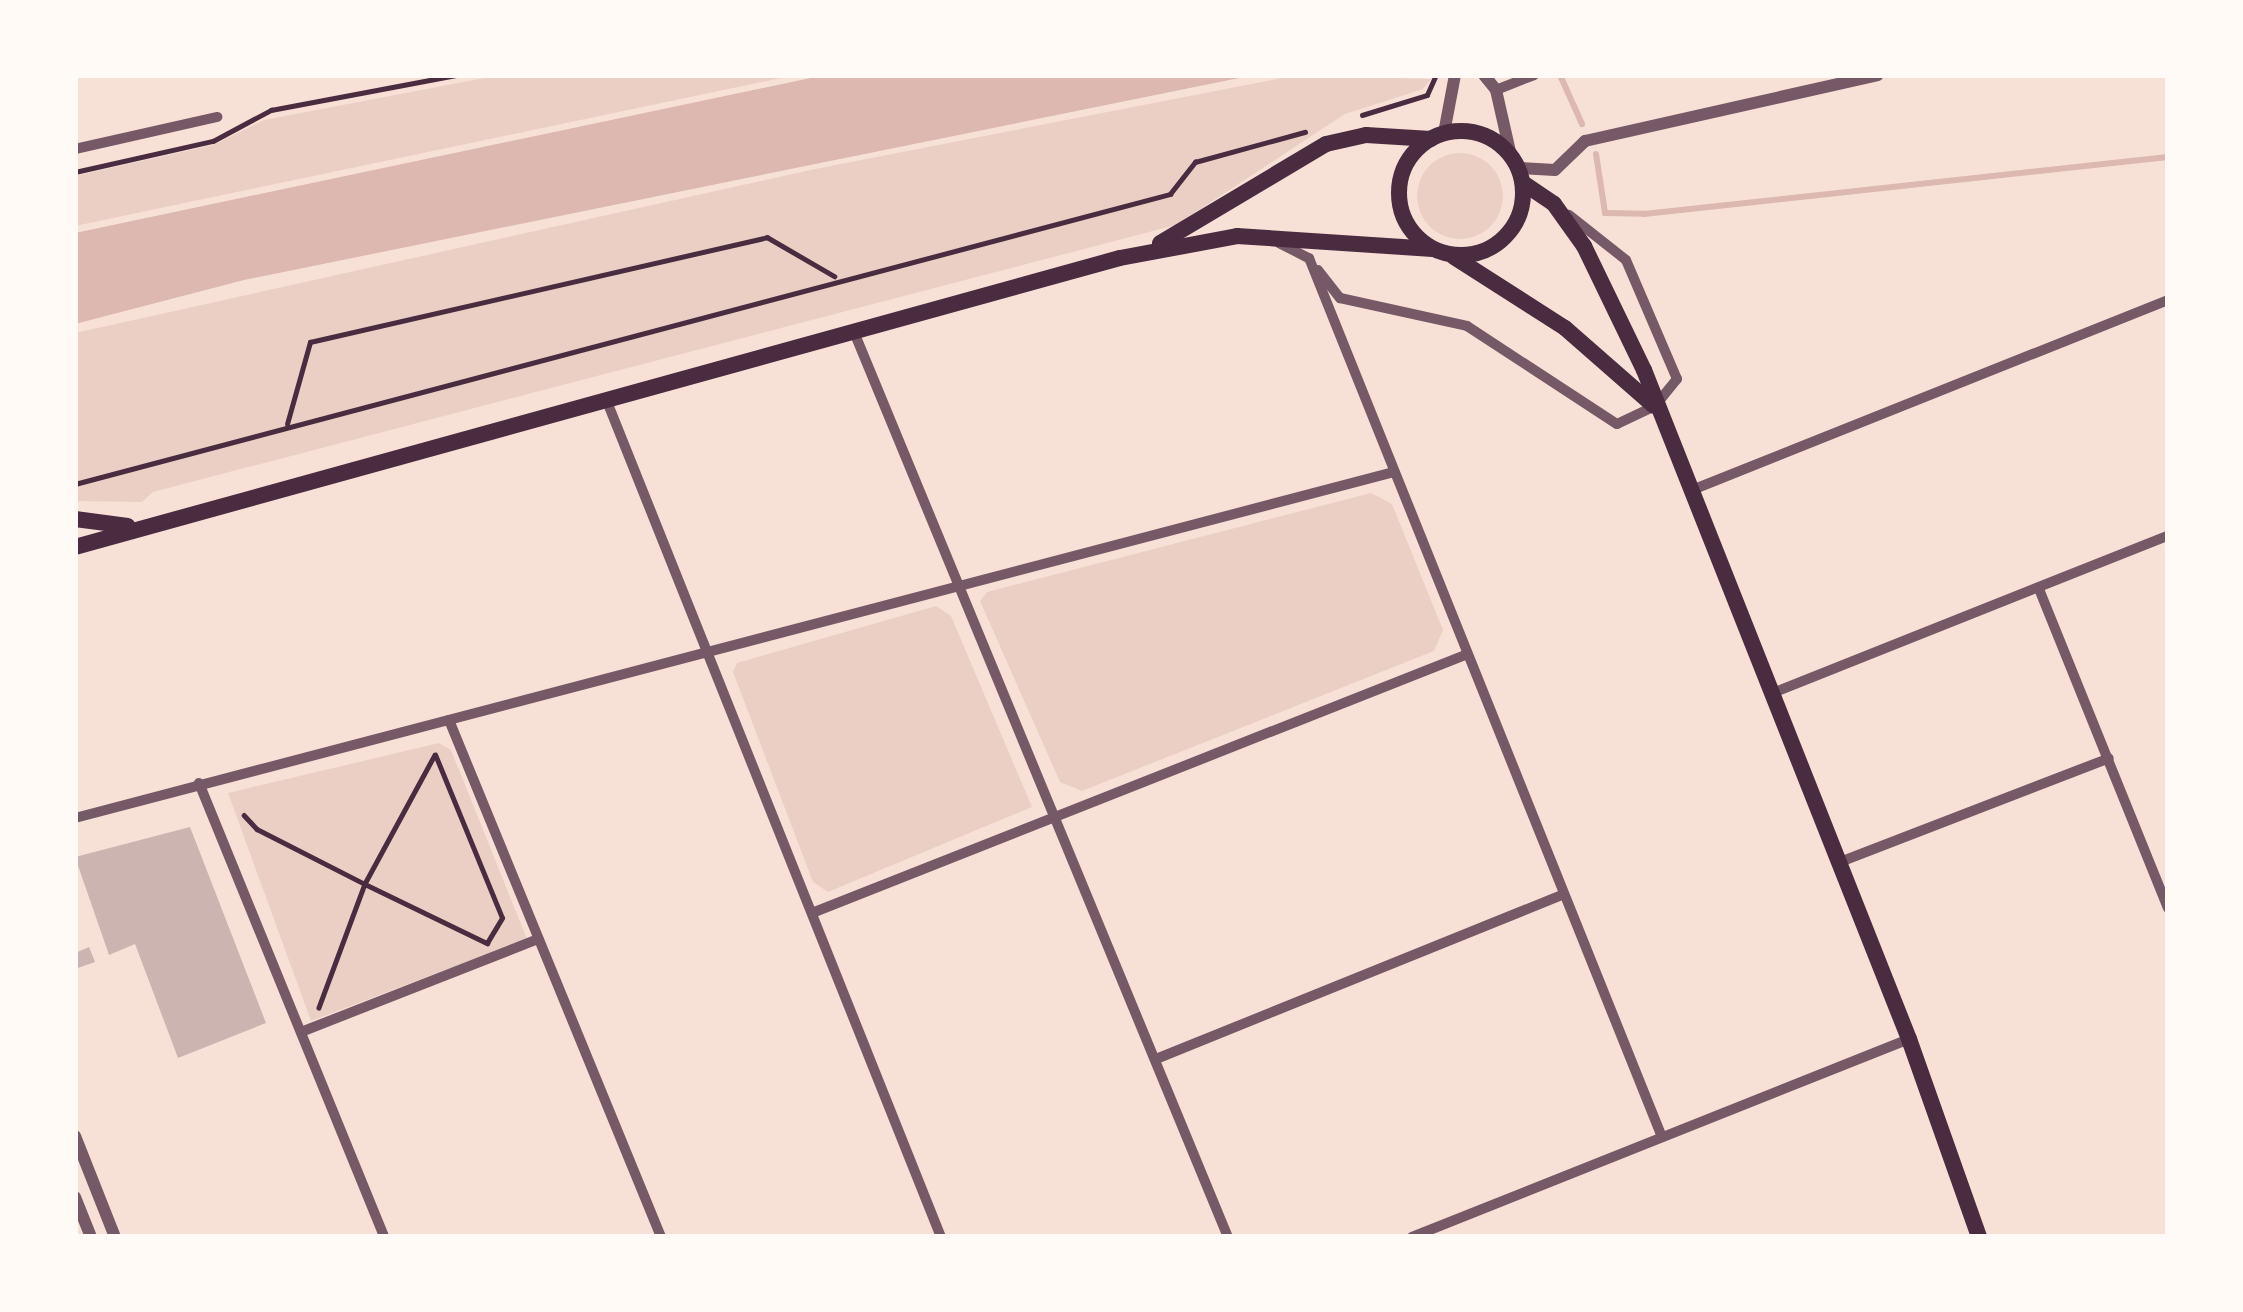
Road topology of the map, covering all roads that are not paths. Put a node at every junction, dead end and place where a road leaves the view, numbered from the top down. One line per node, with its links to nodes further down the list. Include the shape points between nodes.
1 (1455, 75): 7 (street)
2 (1484, 75): 5 (street)
3 (1534, 75): 5 (street)
4 (1878, 75): 9 (street, via 1585,141 1555,170)
5 (1496, 90): 9 (street)
6 (217, 117): 8 (street)
7 (1437, 136): 9 (main road, via 1488,137); 12 (main road, via 1404,168 1398,195 1412,232); 13 (main road, via 1366,134 1326,144 1177,236)
8 (75, 149)
9 (1518, 169): 10 (main road); 12 (main road, via 1521,212 1506,237 1481,253)
10 (1554, 204): 18 (main road, via 1585,246); 18 (street, via 1626,260 1677,379)
11 (1265, 236): 12 (main road); 13 (main road); 14 (street)
12 (1442, 252): 18 (main road, via 1565,328)
13 (1120, 258): 16 (main road)
14 (1309, 258): 18 (street, via 1340,298 1467,326 1617,424); 19 (street)
15 (2168, 300): 20 (street)
16 (854, 332): 17 (main road); 25 (street)
17 (606, 399): 22 (main road); 28 (street)
18 (1655, 406): 20 (main road)
19 (1394, 472): 25 (street); 27 (street)
20 (1692, 490): 29 (main road)
21 (75, 519): 22 (main road)
22 (146, 524): 24 (main road)
23 (2168, 536): 26 (street)
24 (75, 547)
25 (956, 587): 28 (street); 33 (street)
26 (2039, 589): 29 (street); 31 (street)
27 (1465, 655): 33 (street); 36 (street)
28 (706, 657): 30 (street); 38 (street)
29 (1775, 692): 35 (main road)
30 (449, 720): 32 (street); 39 (street)
31 (2109, 758): 35 (street); 37 (street)
32 (199, 783): 34 (street); 40 (street)
33 (1058, 816): 38 (street); 42 (street)
34 (75, 818)
35 (1840, 862): 41 (main road)
36 (1560, 896): 42 (street); 44 (street)
37 (2168, 908)
38 (812, 913): 50 (street)
39 (538, 939): 40 (street); 49 (street)
40 (302, 1032): 48 (street)
41 (1909, 1039): 44 (street); 53 (main road)
42 (1156, 1059): 51 (street)
43 (75, 1136): 47 (street)
44 (1662, 1137): 52 (street)
45 (75, 1197): 46 (street)
46 (91, 1237)
47 (115, 1237)
48 (384, 1237)
49 (661, 1237)
50 (940, 1237)
51 (1228, 1237)
52 (1412, 1237)
53 (1978, 1237)

